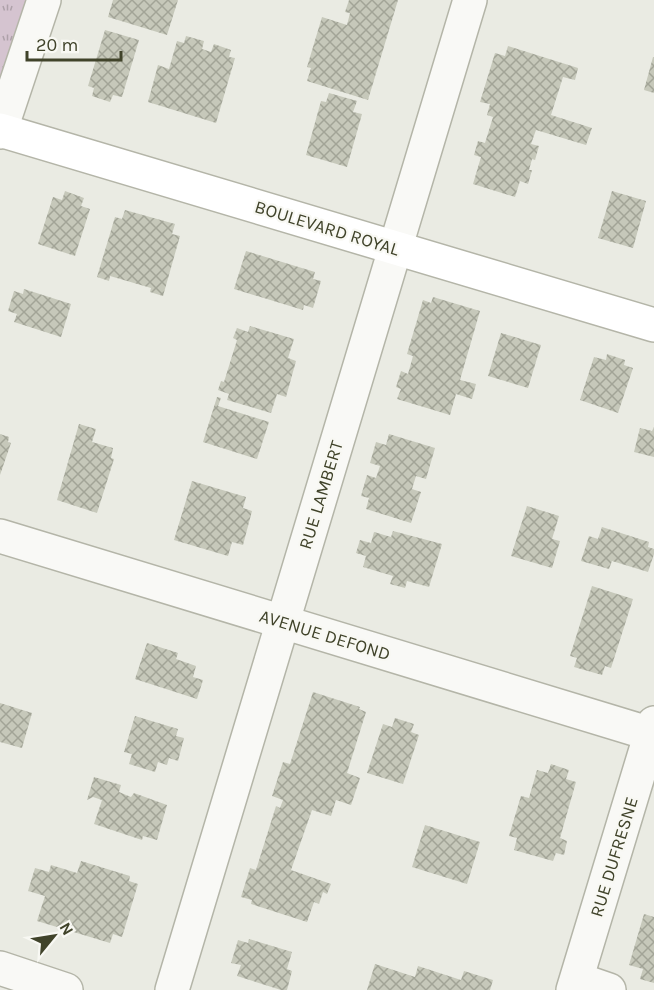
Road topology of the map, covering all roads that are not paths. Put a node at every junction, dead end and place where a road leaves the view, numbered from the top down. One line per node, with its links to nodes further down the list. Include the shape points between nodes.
1 (44, 0): 3 (street)
2 (470, 0): 4 (street, RUE LAMBERT)
3 (0, 131): 4 (street, BOULEVARD ROYAL)
4 (396, 249): 5 (street, BOULEVARD ROYAL); 7 (street, RUE LAMBERT)
5 (654, 324)
6 (0, 536): 7 (street, AVENUE DEFOND)
7 (283, 622): 8 (street, AVENUE DEFOND); 12 (street, RUE LAMBERT)
8 (652, 729): 10 (street, RUE DUFRESNE)
9 (0, 968): 11 (street)
10 (575, 985): 13 (street)
11 (66, 990)
12 (172, 990)
13 (609, 990)

